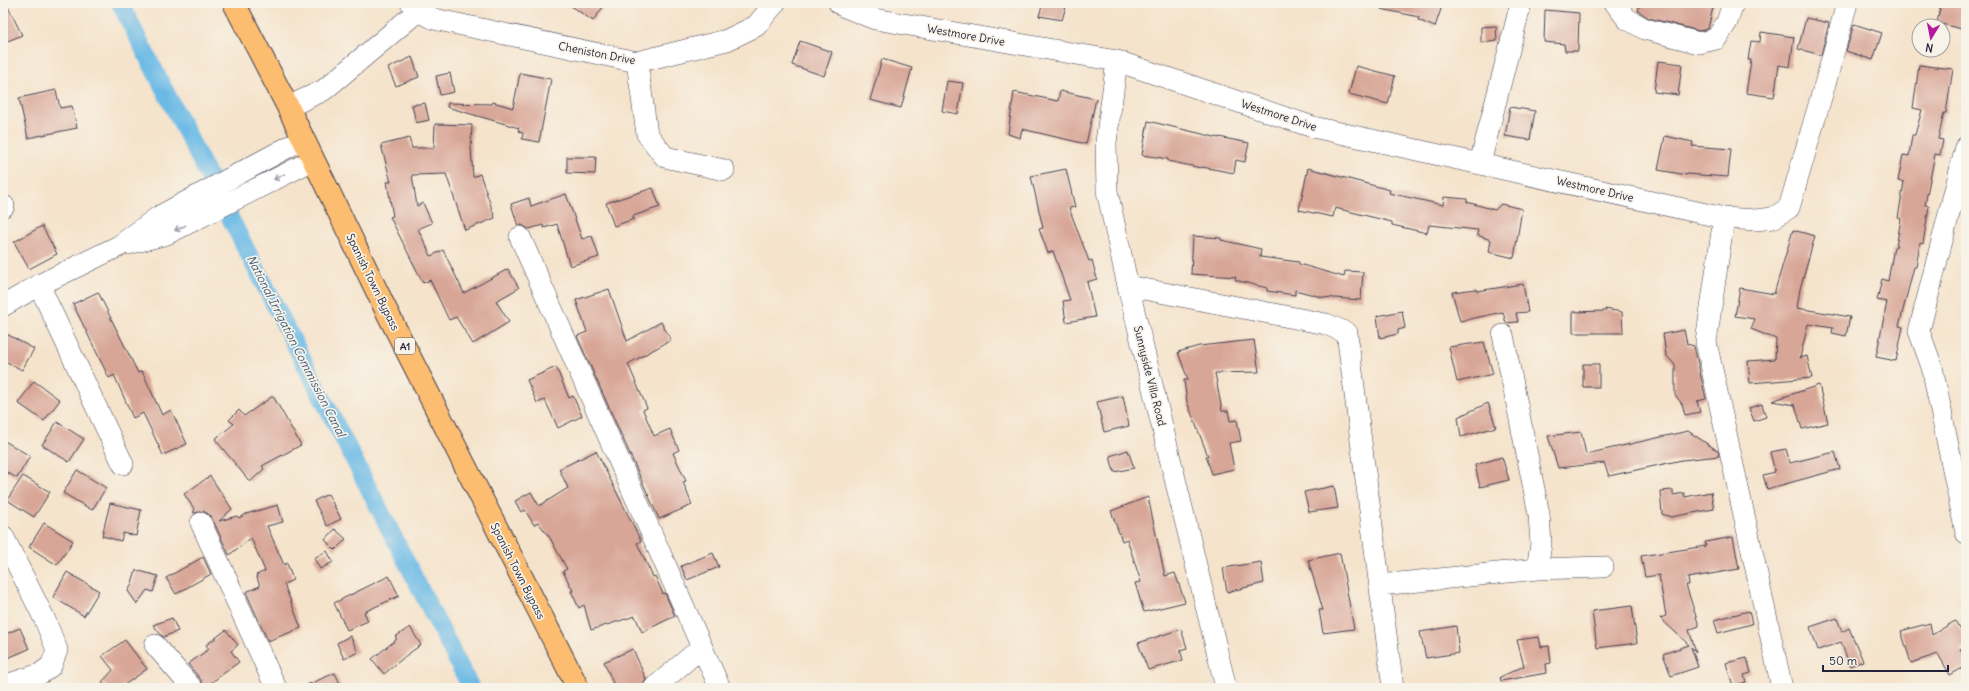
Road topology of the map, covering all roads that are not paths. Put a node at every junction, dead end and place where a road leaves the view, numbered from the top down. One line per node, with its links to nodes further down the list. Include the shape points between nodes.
1 (234, 3): 11 (main road, Spanish Town Bypass / A1)
2 (774, 3): 9 (street, Cheniston Drive, via 756,26 727,40)
3 (839, 3): 10 (street, Westmore Drive, via 875,19)
4 (1521, 3): 15 (street)
5 (1615, 3): 6 (street, via 1627,19 1645,29 1699,43 1716,39 1727,22)
6 (1733, 3)
7 (1847, 3): 17 (street, Westmore Drive, via 1789,208 1773,218)
8 (414, 7): 9 (street, Cheniston Drive, via 434,19); 11 (street, via 324,90)
9 (637, 62): 16 (street, via 647,134 665,157)
10 (1117, 62): 15 (street, Westmore Drive, via 1313,127); 21 (street, Sunnyside Villa Road, via 1106,142 1107,191)
11 (288, 107): 12 (main road, Spanish Town Bypass / A1)
12 (303, 139): 14 (main road, Spanish Town Bypass / A1); 19 (street, via 158,217)
13 (1966, 147): 26 (street, via 1919,331 1932,367)
14 (314, 160): 19 (street, one-way to 19, via 167,234); 36 (main road, Spanish Town Bypass / A1, via 386,310)
15 (1480, 163): 17 (street, Westmore Drive)
16 (724, 170)
17 (1724, 218): 41 (street, via 1706,342)
18 (520, 237): 32 (street)
19 (119, 246): 20 (street)
20 (40, 285): 22 (street); 24 (street)
21 (1128, 286): 30 (street, via 1326,324 1347,333); 39 (street, Sunnyside Villa Road)
22 (3, 306)
23 (1503, 335): 29 (street, via 1539,514 1541,544)
24 (123, 464)
25 (201, 524): 35 (street)
26 (1966, 533)
27 (3, 538): 33 (street, via 45,620 57,650 51,666 40,674)
28 (1603, 567): 29 (street)
29 (1537, 569): 30 (street)
30 (1380, 585): 40 (street)
31 (155, 645): 34 (street)
32 (702, 647): 37 (street); 38 (street)
33 (3, 686)
34 (192, 688)
35 (276, 688)
36 (578, 688)
37 (654, 688)
38 (720, 688)
39 (1226, 688)
40 (1393, 688)
41 (1782, 688)

